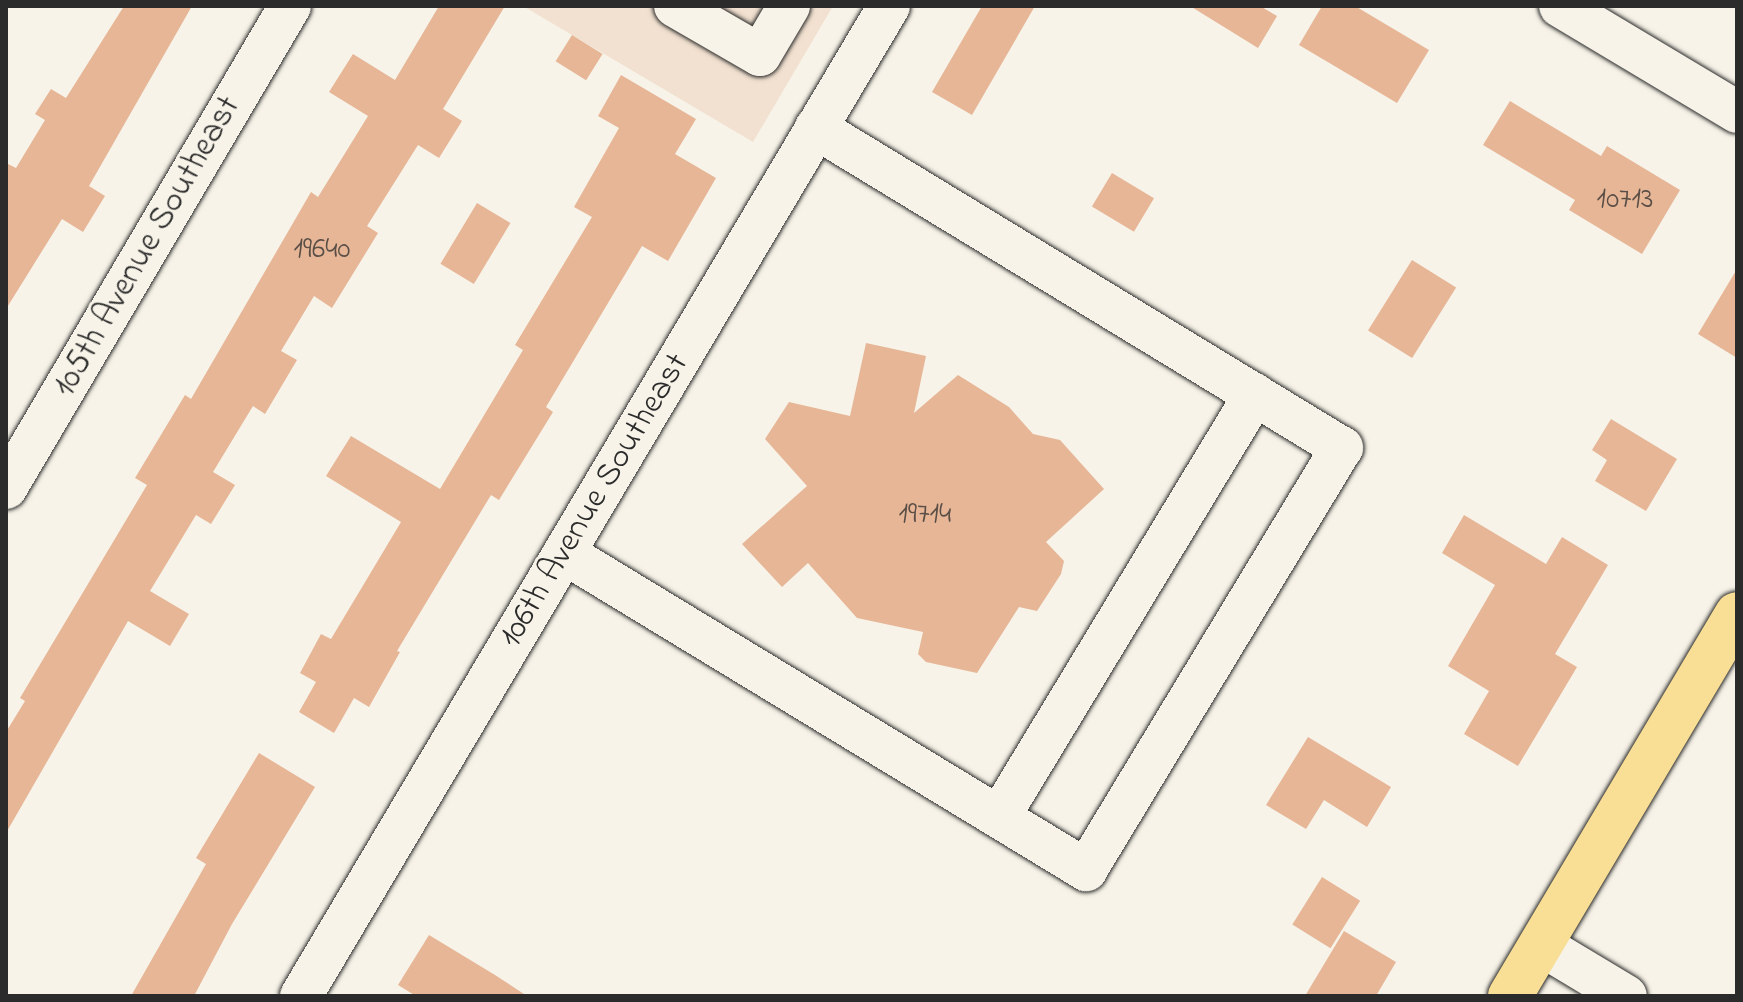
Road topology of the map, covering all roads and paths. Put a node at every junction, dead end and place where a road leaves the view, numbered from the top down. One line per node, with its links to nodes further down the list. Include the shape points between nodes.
1 (290, 6): 9 (street, 105th Avenue Southeast)
2 (675, 6): 3 (street, via 760,55)
3 (789, 6)
4 (889, 6): 7 (street, 106th Avenue Southeast)
5 (1560, 6): 6 (street)
6 (1737, 112)
7 (816, 128): 8 (street); 10 (street, 106th Avenue Southeast)
8 (1255, 395): 12 (street); 12 (street, via 1342,448 1086,870)
9 (6, 488)
10 (564, 553): 12 (street); 14 (street, 106th Avenue Southeast)
11 (1737, 614): 13 (main road)
12 (999, 817)
13 (1541, 945): 15 (main road); 16 (street)
14 (301, 996)
15 (1510, 996)
16 (1626, 996)

